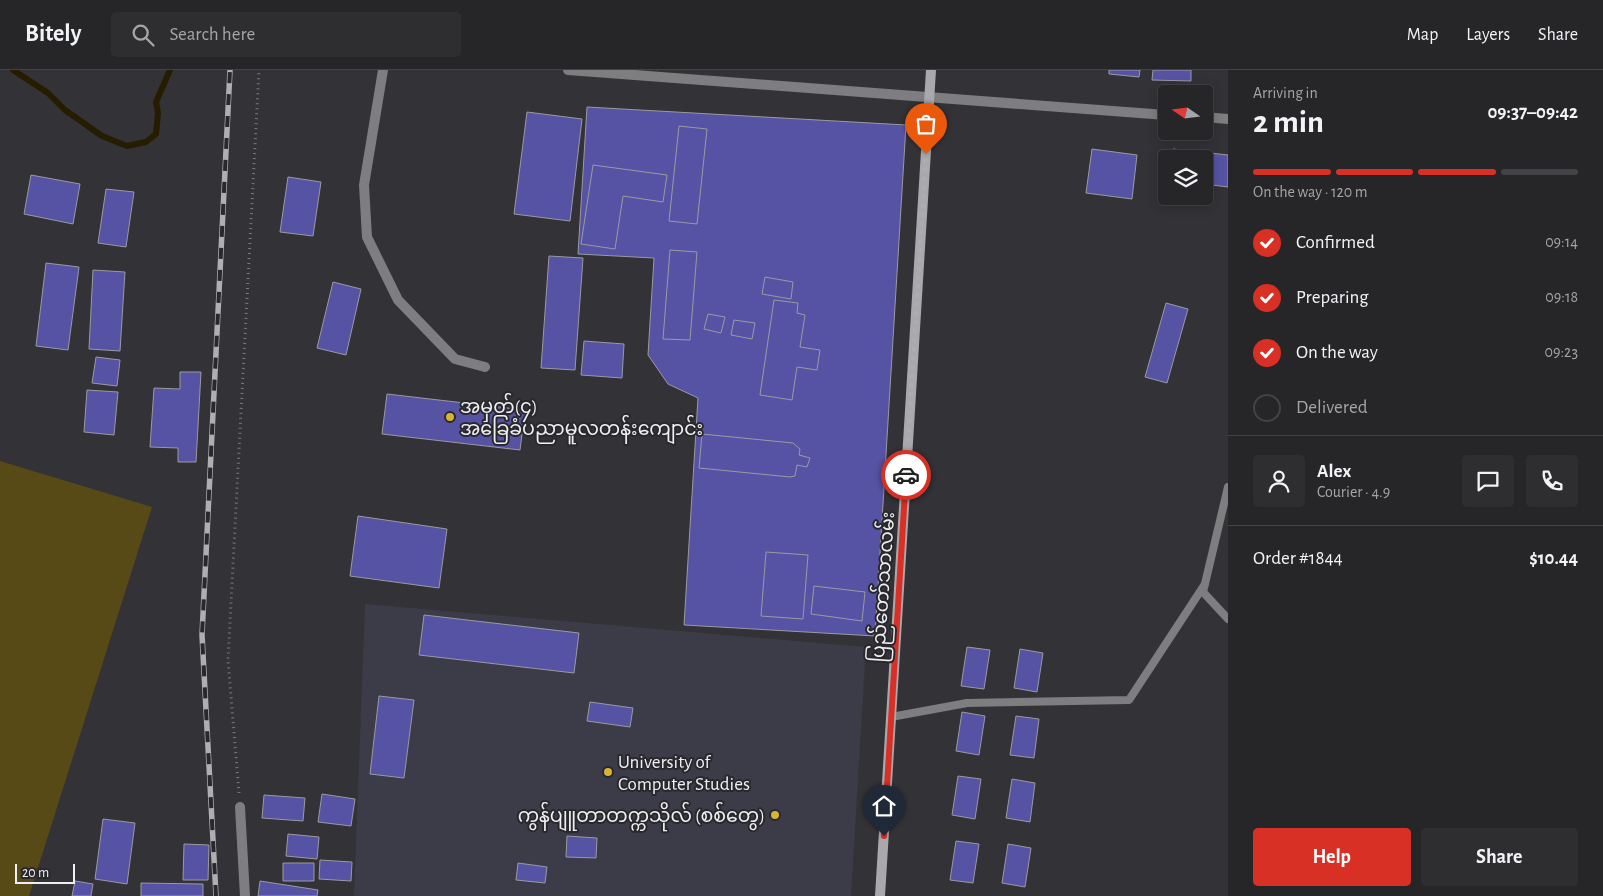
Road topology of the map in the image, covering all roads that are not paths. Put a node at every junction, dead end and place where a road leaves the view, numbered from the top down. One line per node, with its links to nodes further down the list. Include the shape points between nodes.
1 (383, 70): 8 (street, via 364,185 367,237 398,300 455,359)
2 (568, 70): 4 (street)
3 (931, 70): 4 (street, ပြည်တော်သာလမ်း)
4 (929, 96): 5 (street); 12 (street, ပြည်တော်သာလမ်း)
5 (1158, 113)
6 (1213, 118): 7 (street)
7 (1228, 119)
8 (485, 367)
9 (1228, 487): 10 (lane)
10 (1205, 584): 11 (lane, via 1203,592); 12 (lane, via 1128,700 967,703)
11 (1228, 619)
12 (891, 717): 15 (street, ပြည်တော်သာလမ်း)
13 (240, 807): 14 (street)
14 (245, 896)
15 (880, 896)

